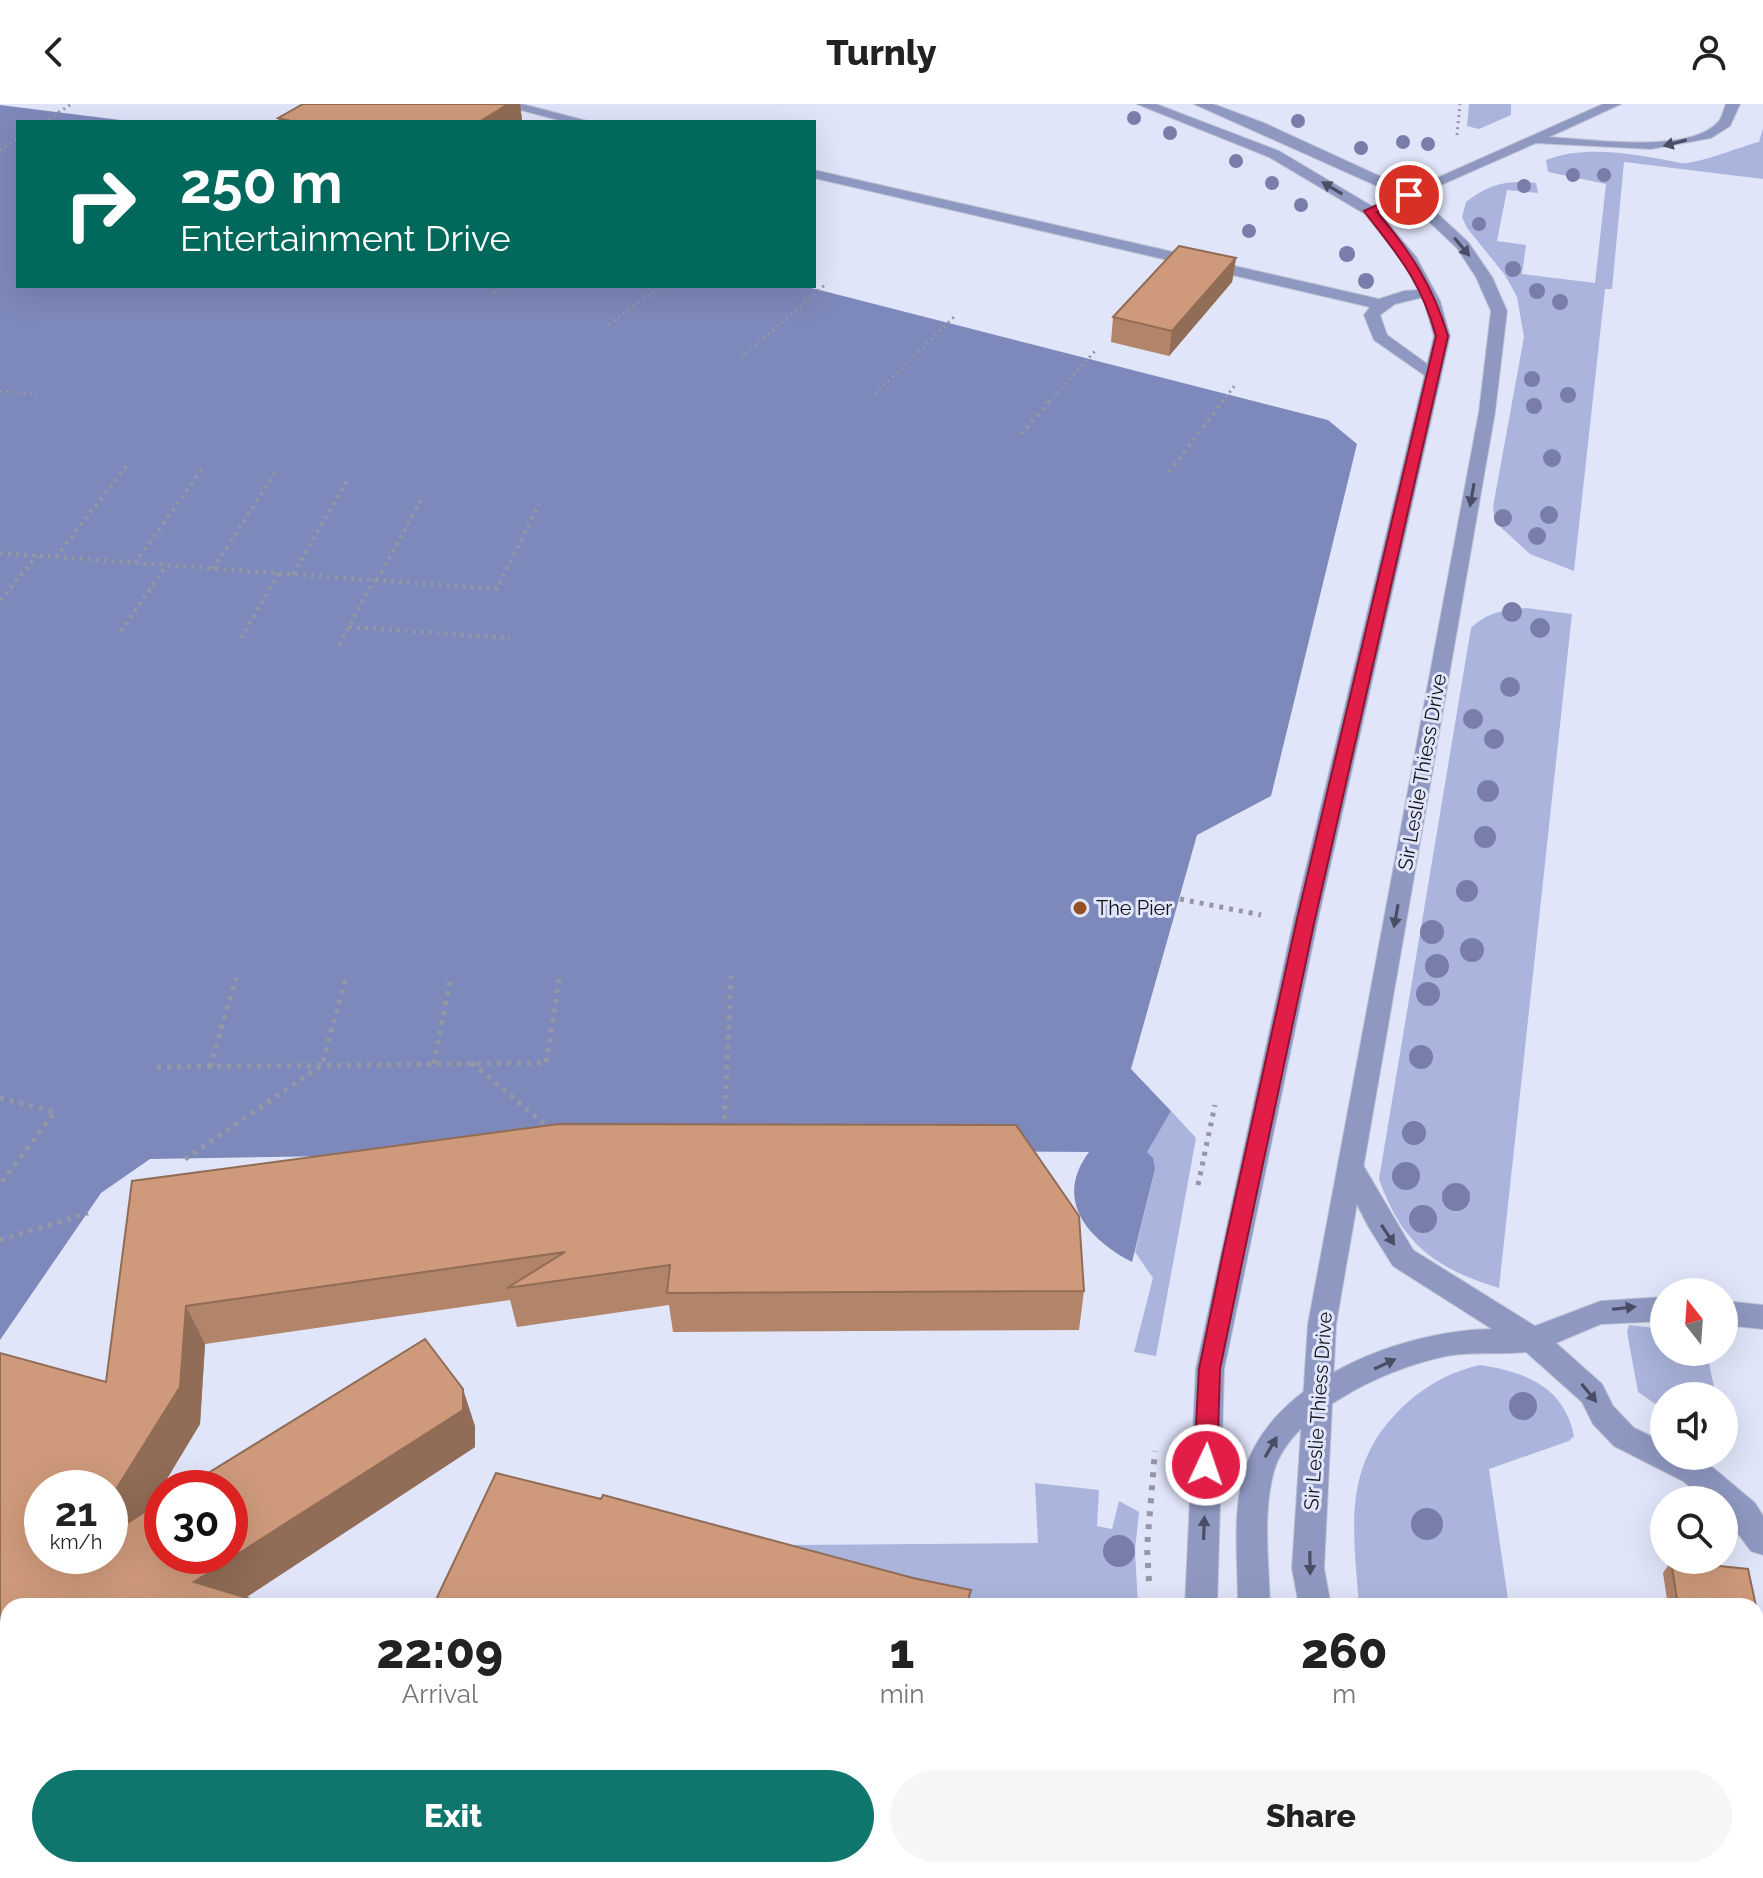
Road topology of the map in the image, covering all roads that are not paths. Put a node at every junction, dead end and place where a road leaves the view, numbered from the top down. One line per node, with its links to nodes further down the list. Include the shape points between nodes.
1 (505, 104): 6 (street)
2 (1144, 104): 10 (street, one-way to 2, via 1274,154)
3 (1201, 104): 9 (street, Sir Leslie Thiess Drive)
4 (1614, 104): 7 (street)
5 (1733, 104): 7 (street, one-way to 7, via 1732,118 1719,131 1658,148)
6 (575, 120)
7 (1533, 141): 9 (street)
8 (816, 174): 12 (street)
9 (1409, 195): 10 (street); 14 (street, Sir Leslie Thiess Drive, one-way to 14, via 1463,245 1499,311 1487,412)
10 (1370, 211): 11 (street, via 1408,257)
11 (1427, 292): 12 (street); 13 (street, via 1442,336)
12 (1379, 304): 13 (street, via 1372,315 1380,337)
13 (1433, 374): 21 (street, one-way to 13, via 1210,1369 1306,919)
14 (1351, 1167): 18 (street, one-way to 18, via 1403,1258); 19 (street, Sir Leslie Thiess Drive, via 1322,1324)
15 (1650, 1308): 18 (street, one-way to 15, via 1602,1311)
16 (1738, 1314): 17 (street)
17 (1763, 1317)
18 (1533, 1340): 19 (street, one-way to 18, via 1396,1358 1445,1344); 20 (street, one-way to 20, via 1592,1393 1603,1415 1624,1437 1694,1471 1744,1513)
19 (1317, 1401): 22 (street, one-way to 19, via 1254,1494 1265,1455 1285,1423); 23 (street, Sir Leslie Thiess Drive, one-way to 23, via 1308,1568)
20 (1763, 1541)
21 (1201, 1598)
22 (1254, 1598)
23 (1314, 1598)

